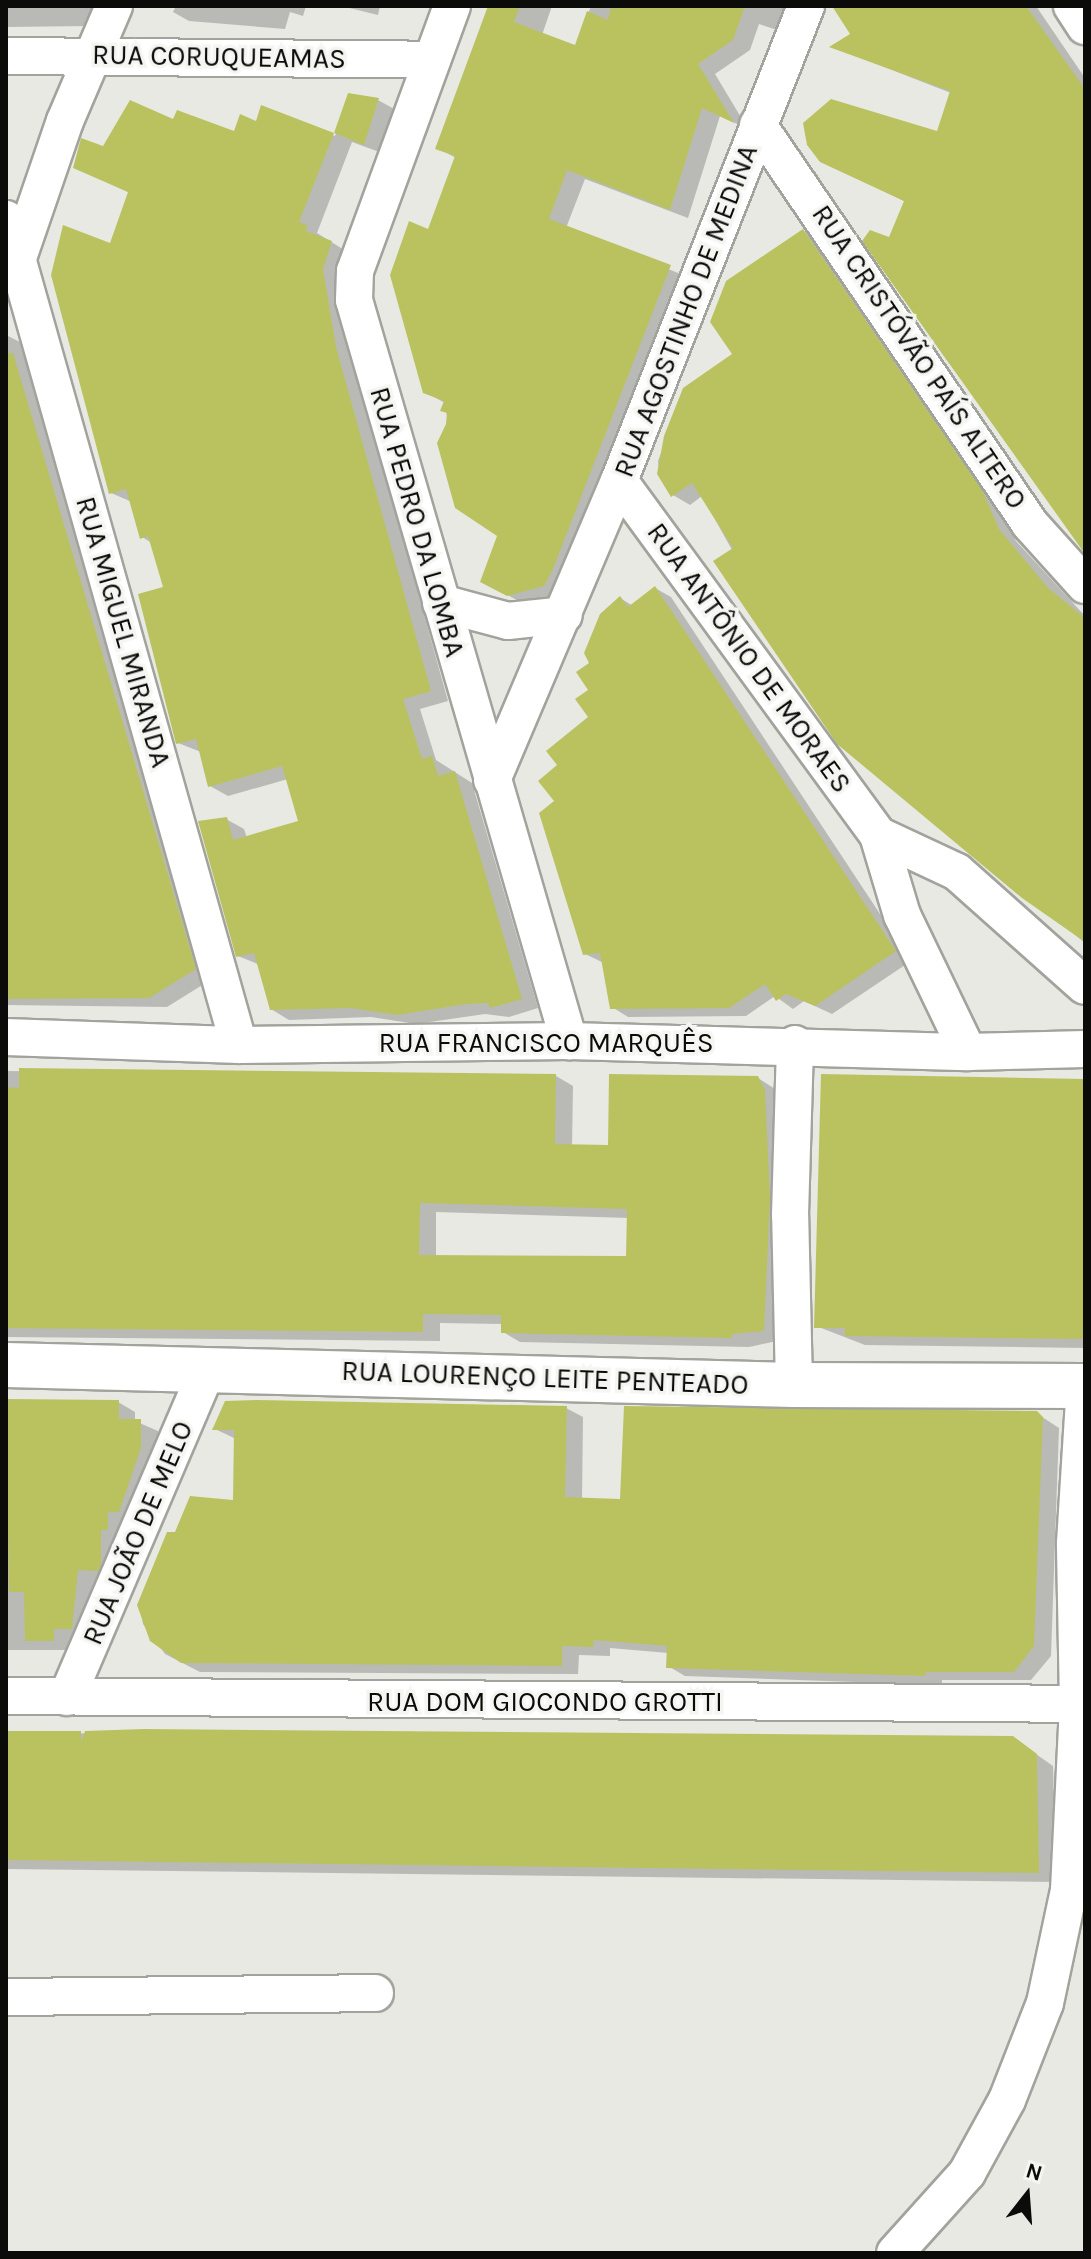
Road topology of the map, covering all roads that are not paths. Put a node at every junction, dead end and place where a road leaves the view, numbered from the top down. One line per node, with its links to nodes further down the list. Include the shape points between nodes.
1 (114, 6): 6 (street)
2 (452, 6): 8 (street, RUA PEDRO DA LOMBA)
3 (806, 6): 9 (street, RUA AGOSTINHO DE MEDINA)
4 (1072, 6): 5 (street)
5 (1085, 26)
6 (95, 55): 7 (street, RUA CORUQUEAMAS); 8 (street, RUA CORUQUEAMAS); 11 (street, via 65,121)
7 (6, 56)
8 (432, 60): 14 (street, RUA PEDRO DA LOMBA, via 355,271 354,300)
9 (758, 125): 12 (street, RUA AGOSTINHO DE MEDINA); 13 (street, RUA CRISTÓVÃO PAÍS ALTERO, via 1030,524)
10 (6, 219): 11 (street, RUA MIGUEL MIRANDA)
11 (18, 258): 22 (street, RUA MIGUEL MIRANDA)
12 (619, 481): 15 (street, RUA AGOSTINHO DE MEDINA); 17 (street, RUA ANTÔNIO DE MORAES)
13 (1085, 585)
14 (441, 603): 15 (street, via 508,621); 16 (street, RUA PEDRO DA LOMBA)
15 (564, 615): 16 (street, RUA AGOSTINHO DE MEDINA)
16 (492, 780): 20 (street, RUA PEDRO DA LOMBA)
17 (878, 835): 18 (street, RUA ANTÔNIO DE MORAES, via 957,872); 24 (street, RUA ANTÔNIO DE MORAES, via 902,915)
18 (1085, 986)
19 (6, 1037): 22 (street, RUA FRANCISCO MARQUÊS)
20 (569, 1041): 21 (street, RUA FRANCISCO MARQUÊS); 22 (street, RUA FRANCISCO MARQUÊS)
21 (795, 1044): 24 (street, RUA FRANCISCO MARQUÊS); 27 (street, via 790,1215)
22 (239, 1045)
23 (1085, 1049): 24 (street, RUA FRANCISCO MARQUÊS)
24 (968, 1052)
25 (6, 1365): 26 (main road, RUA LOURENÇO LEITE PENTEADO)
26 (208, 1368): 27 (main road, RUA LOURENÇO LEITE PENTEADO); 30 (street, RUA JOÃO DE MELO)
27 (794, 1385): 28 (main road, RUA LOURENÇO LEITE PENTEADO)
28 (1085, 1386): 31 (street, via 1075,1543)
29 (6, 1696): 30 (street, RUA DOM GIOCONDO GROTTI)
30 (67, 1697): 31 (street, RUA DOM GIOCONDO GROTTI)
31 (1081, 1704): 34 (street, via 1069,1890 1045,2003 1007,2100 967,2173)
32 (375, 1993): 33 (street)
33 (6, 1997)
34 (895, 2253)

